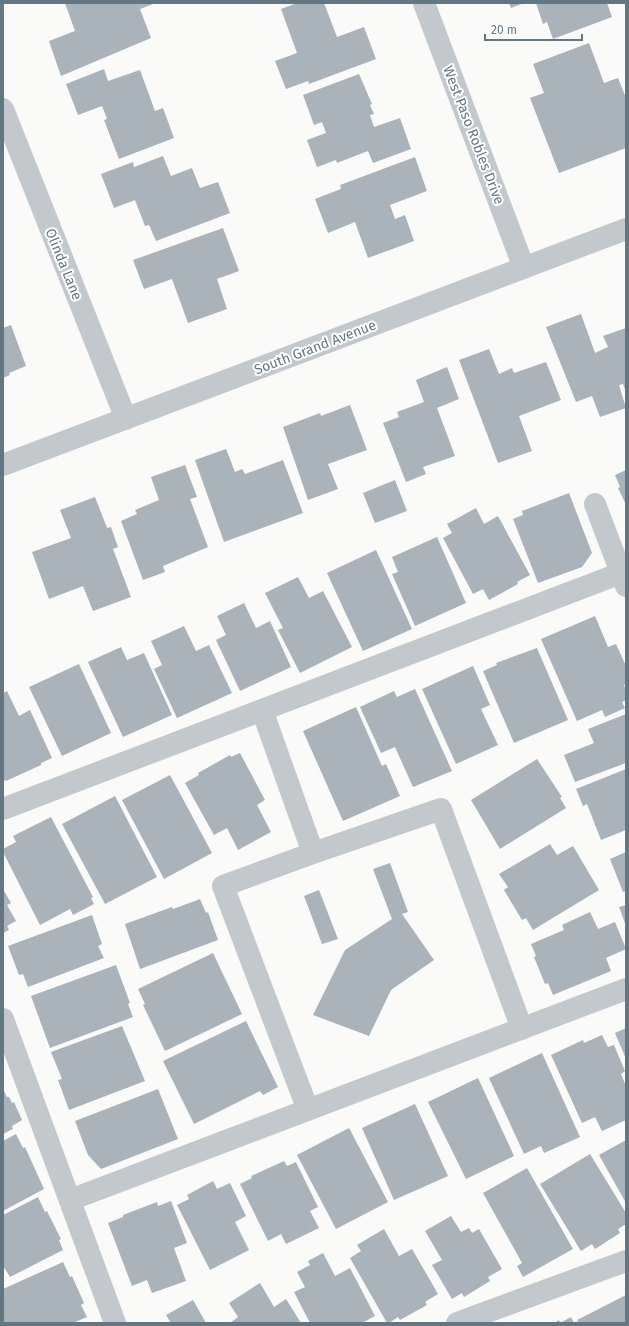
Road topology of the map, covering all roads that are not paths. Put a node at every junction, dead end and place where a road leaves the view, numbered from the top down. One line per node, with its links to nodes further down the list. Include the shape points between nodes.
1 (424, 3): 4 (street, West Paso Robles Drive)
2 (3, 109): 5 (street, Olinda Lane)
3 (626, 229): 4 (street, South Grand Avenue)
4 (524, 268): 5 (street, South Grand Avenue)
5 (126, 419): 6 (street, South Grand Avenue)
6 (3, 465)
7 (596, 504): 8 (street)
8 (624, 580): 9 (street)
9 (262, 710): 10 (street); 11 (street)
10 (3, 809)
11 (313, 853): 14 (street, via 441,809); 15 (street, via 223,886)
12 (626, 989): 14 (street)
13 (3, 1019): 16 (street)
14 (522, 1029): 15 (street)
15 (308, 1110): 16 (street)
16 (70, 1200): 18 (street)
17 (626, 1260): 19 (street)
18 (115, 1323)
19 (457, 1323)

